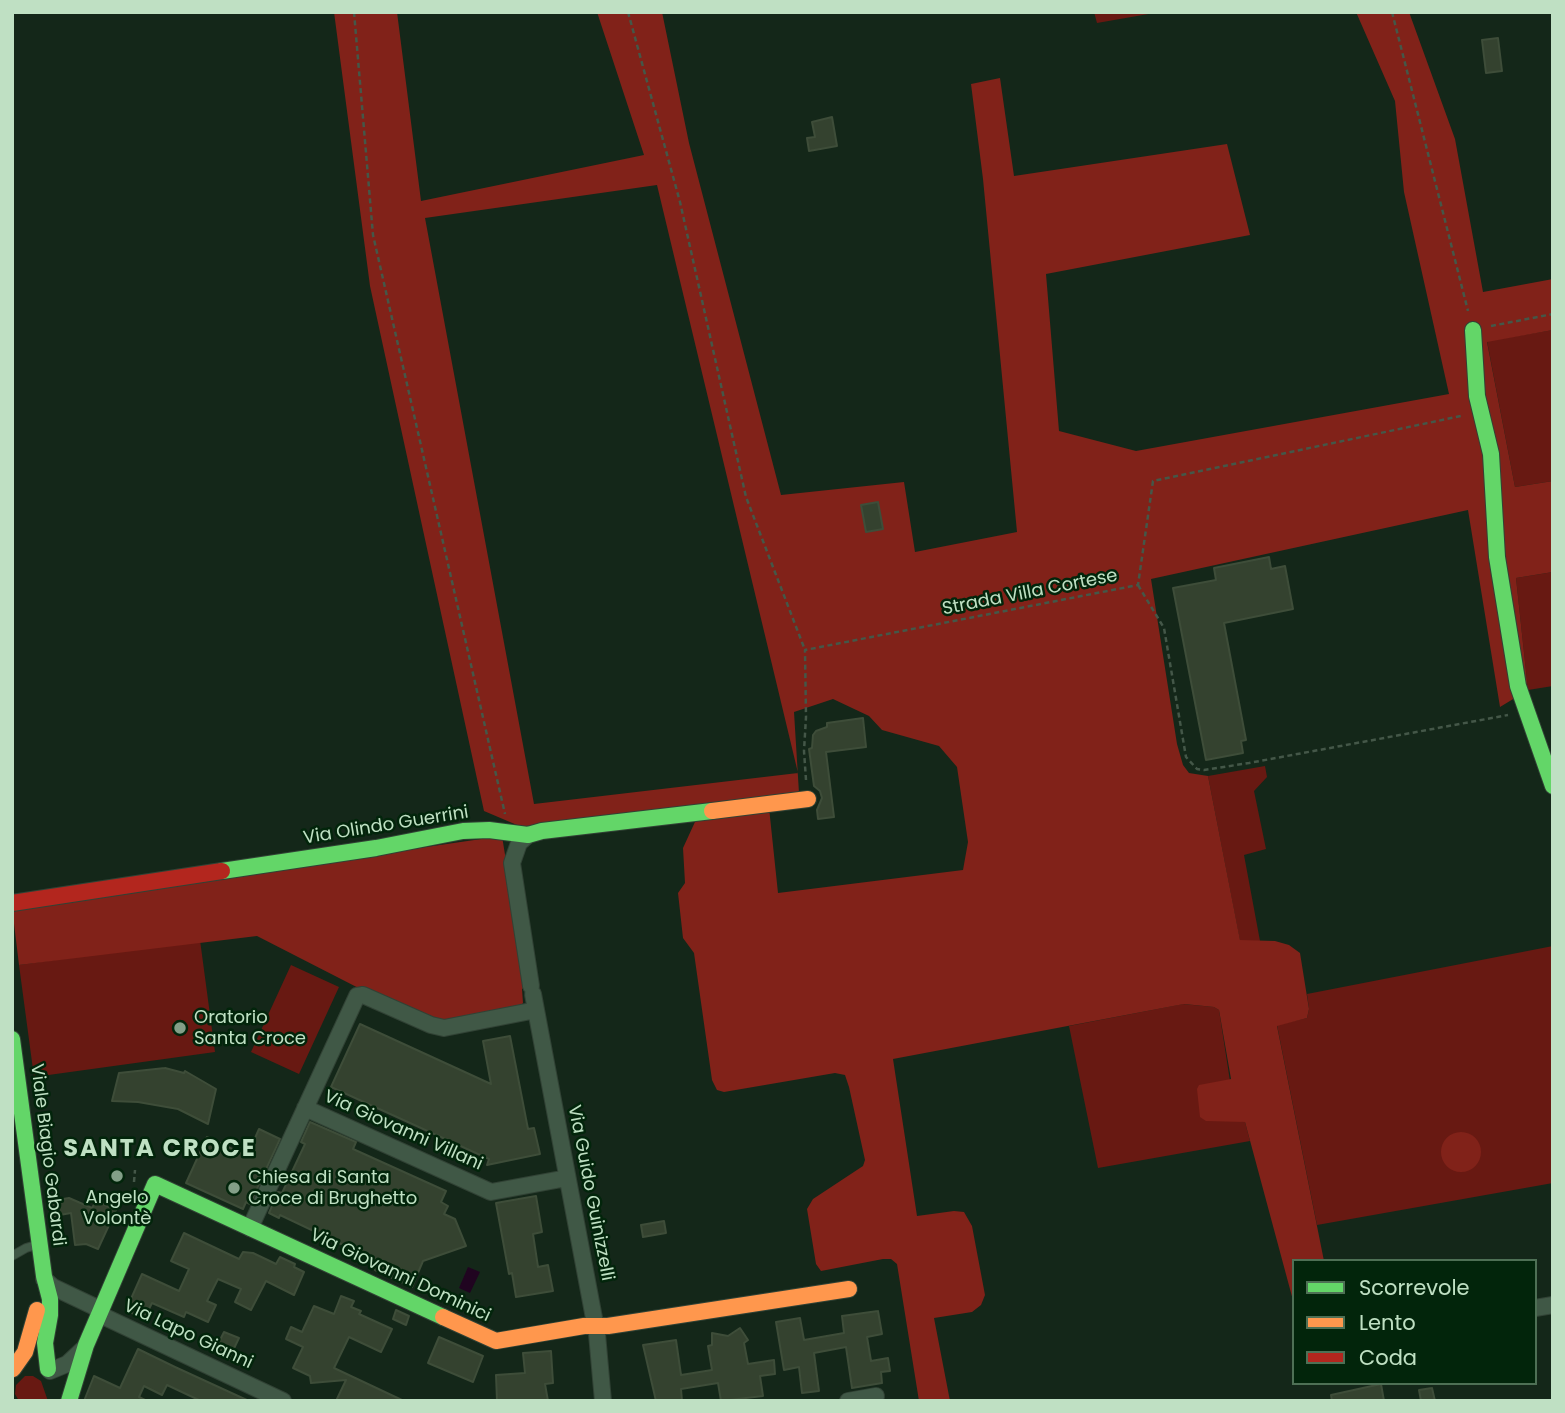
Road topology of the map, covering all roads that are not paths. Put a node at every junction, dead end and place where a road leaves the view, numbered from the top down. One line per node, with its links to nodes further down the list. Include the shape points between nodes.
1 (1473, 330): 2 (street, via 1476,385 1491,454 1497,557 1518,686)
2 (1553, 786)
3 (807, 799): 4 (street, Via Olindo Guerrini)
4 (528, 835): 5 (street, Via Olindo Guerrini, via 463,831); 6 (street, Via Guido Guinizzelli, via 519,843 512,863)
5 (12, 903)
6 (533, 997): 8 (street, via 444,1028 357,996); 9 (street, Via Guido Guinizzelli)
7 (12, 1039): 11 (street, Viale Biagio Gabardi)
8 (305, 1108): 9 (street, Via Giovanni Villani, via 491,1192); 10 (street)
9 (567, 1178): 16 (street, Via Guido Guinizzelli)
10 (250, 1228): 15 (street, Via Giovanni Dominici, via 155,1184); 16 (street, Via Giovanni Dominici, via 494,1340)
11 (39, 1244): 12 (lane); 13 (street, Viale Biagio Gabardi)
12 (12, 1256)
13 (44, 1278): 15 (street, Via Lapo Gianni); 18 (street, Viale Biagio Gabardi, via 31,1336); 19 (street, Viale Biagio Gabardi, via 50,1309 45,1343)
14 (849, 1289): 16 (street, Via Giovanni Dominici)
15 (99, 1312): 17 (street); 23 (street, Via Lapo Gianni)
16 (596, 1326): 24 (street, Via Guido Guinizzelli)
17 (86, 1345): 19 (street, via 67,1364); 22 (street)
18 (13, 1369): 19 (street, via 33,1364)
19 (49, 1370): 21 (street)
20 (876, 1396): 25 (street)
21 (63, 1401)
22 (69, 1401)
23 (283, 1401)
24 (603, 1401)
25 (848, 1401)

